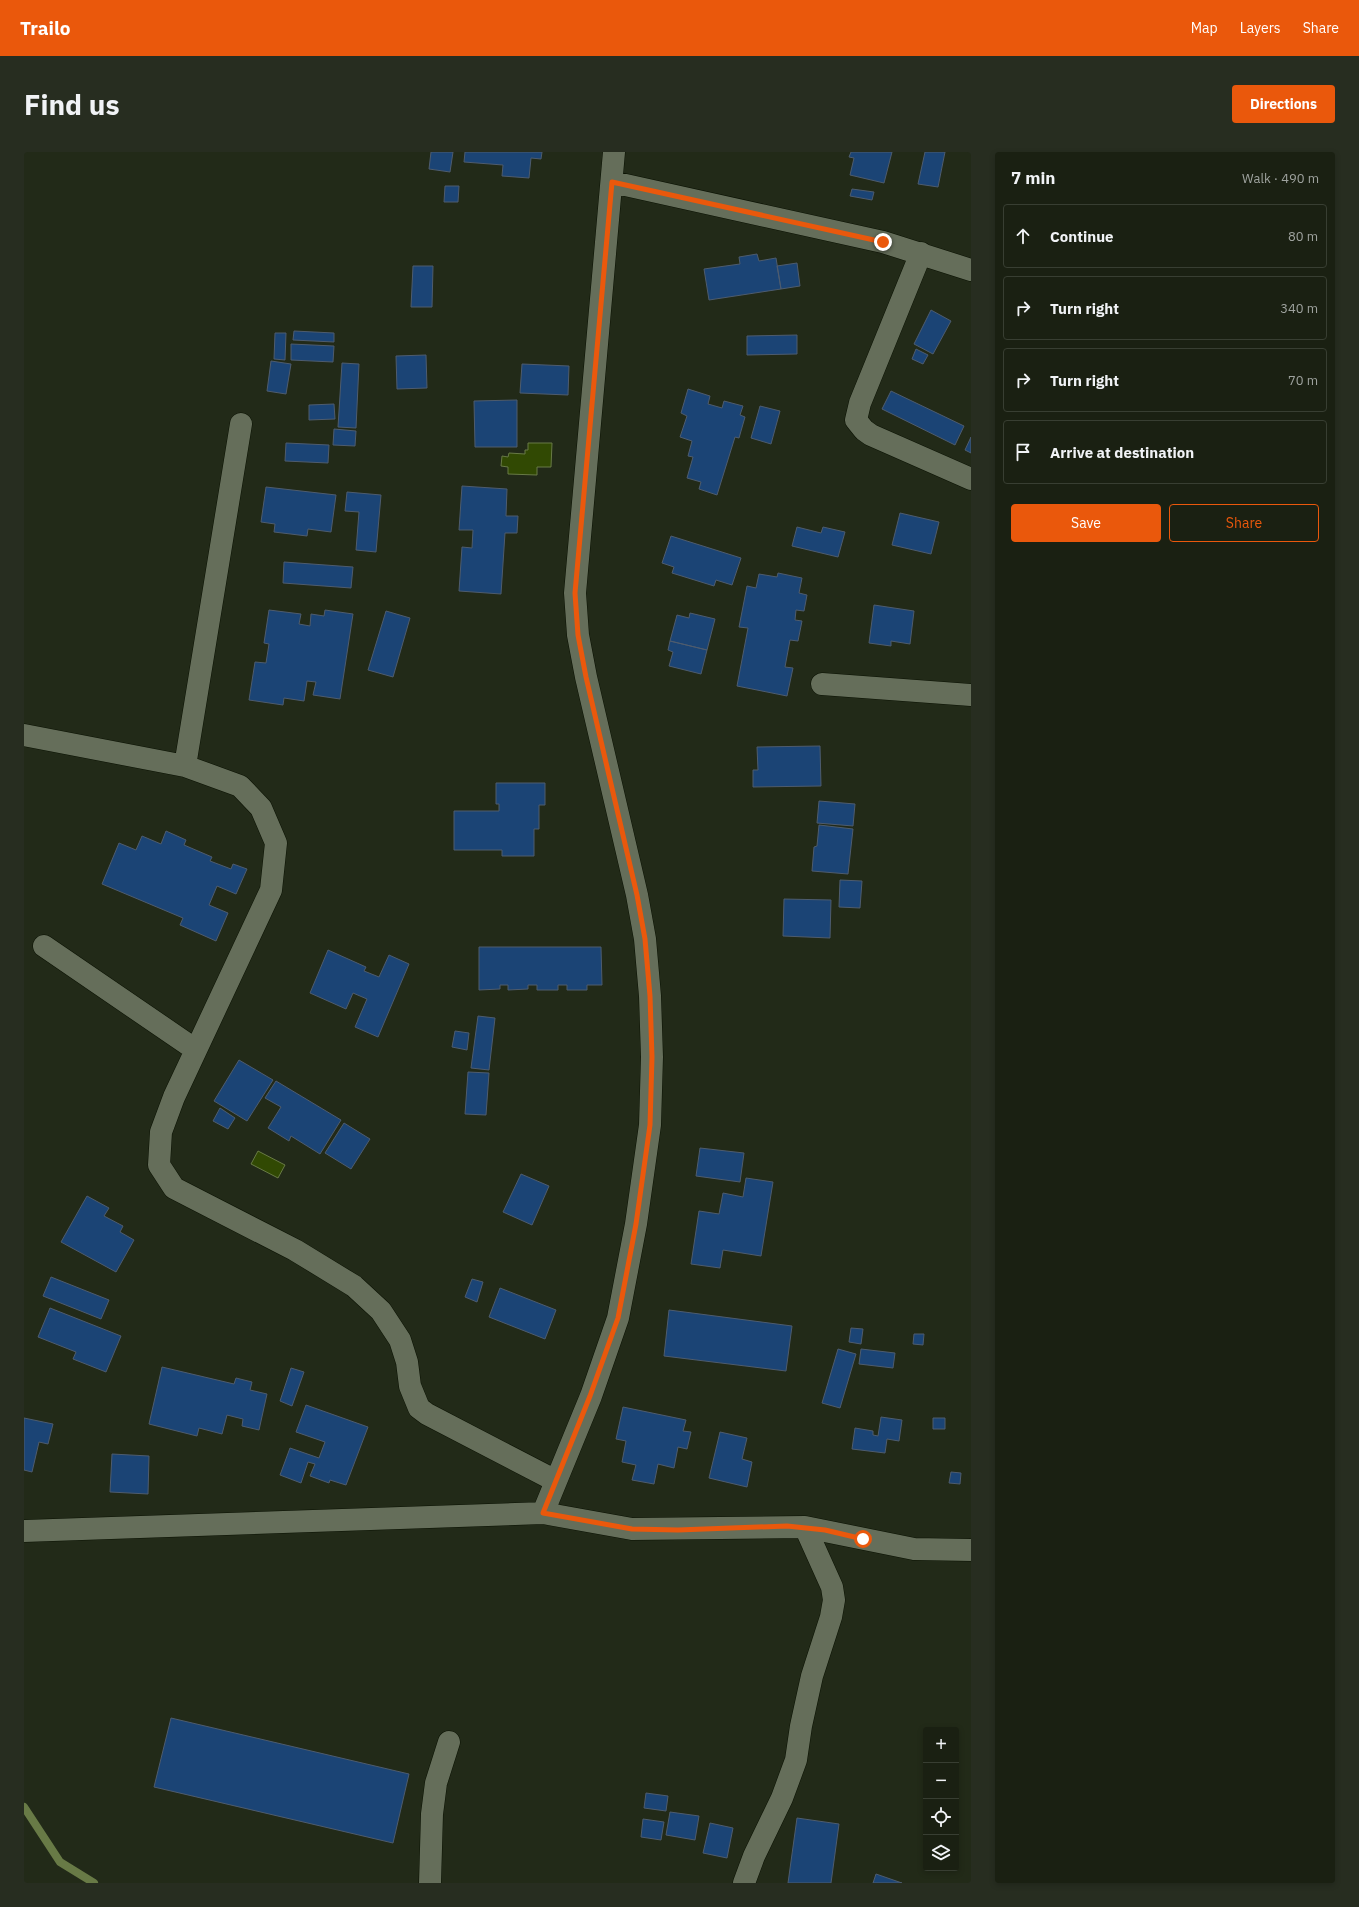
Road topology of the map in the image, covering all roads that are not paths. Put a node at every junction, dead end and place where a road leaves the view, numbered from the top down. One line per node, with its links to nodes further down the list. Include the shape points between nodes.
1 (614, 152): 2 (street)
2 (612, 182): 3 (street, via 883,242); 13 (street, via 575,593 578,635 586,677 645,939 652,1057 650,1125 636,1224 618,1318)
3 (921, 253): 4 (street); 6 (street, via 860,403 856,420 871,435)
4 (971, 270)
5 (241, 424): 10 (street)
6 (971, 479)
7 (822, 684): 8 (street)
8 (971, 695)
9 (24, 735): 10 (street)
10 (185, 766): 12 (street, via 240,786 261,808 276,842 271,890)
11 (44, 946): 12 (street)
12 (196, 1050): 13 (street, via 161,1132 158,1165 174,1188 295,1250 354,1286 381,1311 400,1340 407,1362 410,1386 419,1408)
13 (556, 1481): 14 (street)
14 (543, 1513): 15 (street, via 632,1529); 16 (street)
15 (805, 1527): 17 (street, via 914,1549); 20 (street, via 832,1587 834,1600 812,1676 796,1760)
16 (24, 1531)
17 (971, 1550)
18 (449, 1742): 19 (street, via 436,1783 432,1814)
19 (430, 1883)
20 (744, 1883)

